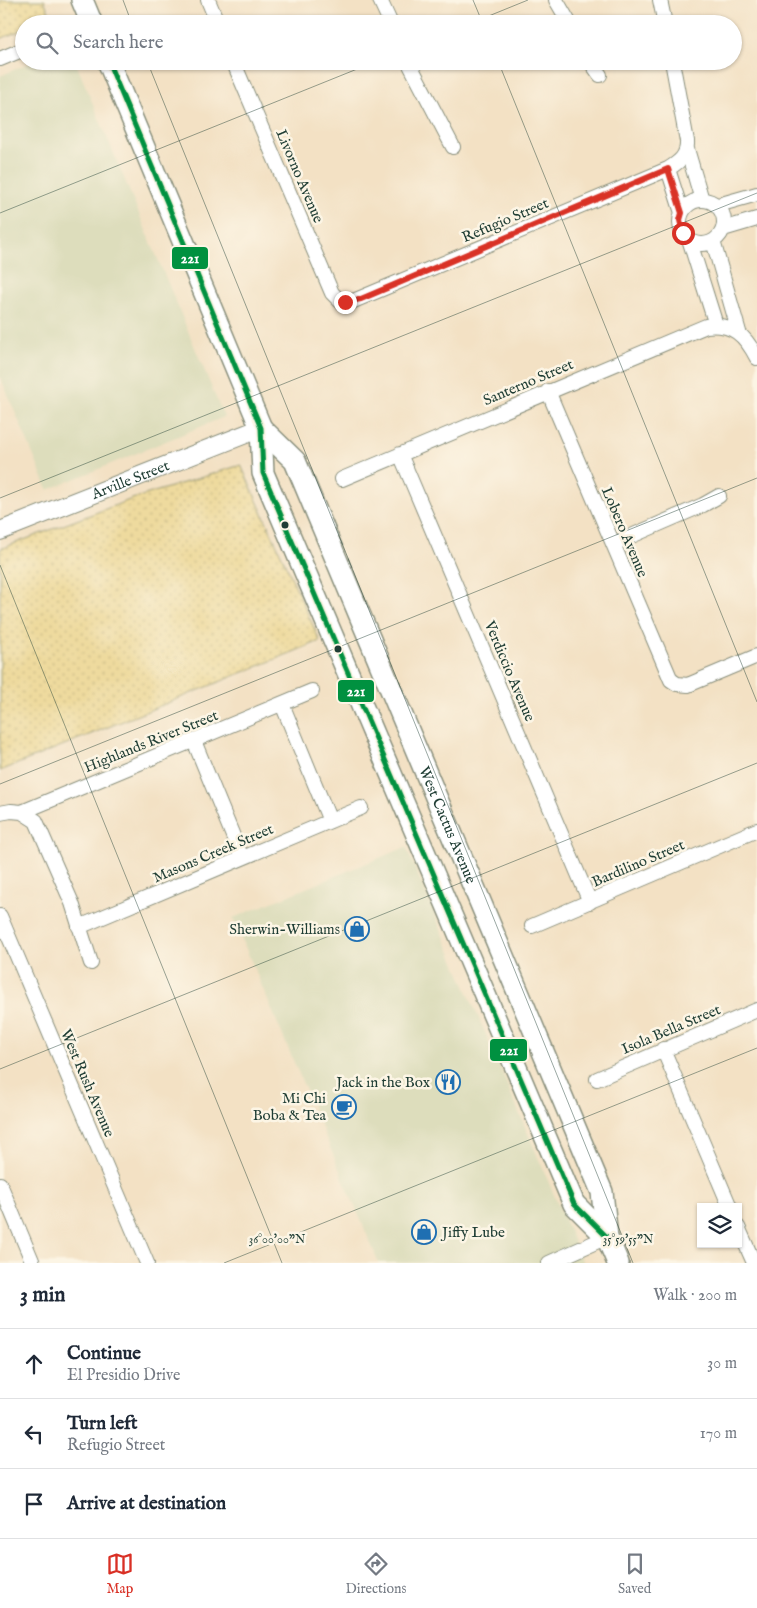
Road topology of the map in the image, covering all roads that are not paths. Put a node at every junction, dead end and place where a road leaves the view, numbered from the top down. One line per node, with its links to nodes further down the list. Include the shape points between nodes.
1 (82, 0): 6 (main road)
2 (208, 0): 7 (street)
3 (380, 0): 8 (street)
4 (556, 0): 9 (street)
5 (660, 0): 10 (street)
6 (86, 15)
7 (214, 15)
8 (387, 15)
9 (565, 15)
10 (662, 15)
11 (15, 53): 12 (street)
12 (0, 59)
13 (112, 70): 34 (main road, West Cactus Avenue)
14 (238, 70): 30 (street, Livorno Avenue, via 327,283)
15 (413, 70): 19 (street)
16 (597, 70): 18 (street)
17 (674, 70): 20 (street, via 688,141)
18 (600, 74)
19 (453, 147)
20 (684, 155): 21 (street, Refugio Street); 23 (street)
21 (668, 169): 25 (street); 30 (street, Refugio Street, via 361,299)
22 (757, 194): 24 (street)
23 (702, 200): 24 (street); 25 (street, via 691,202)
24 (718, 205): 27 (street, via 724,218)
25 (682, 213): 28 (street, via 681,227)
26 (757, 219): 27 (street)
27 (723, 229): 29 (street)
28 (688, 239): 29 (street, via 703,244); 31 (street)
29 (713, 241): 31 (street)
30 (340, 301)
31 (728, 328): 32 (street, via 750,344); 33 (street, Santerno Street, via 690,331)
32 (757, 358)
33 (548, 391): 35 (street, Santerno Street); 39 (street, Lobero Avenue)
34 (262, 428): 38 (street, Arville Street); 61 (main road, West Cactus Avenue, via 295,461 299,470 602,1192); 61 (main road, West Cactus Avenue, via 263,473 523,1086 574,1204)
35 (400, 454): 36 (street, Santerno Street); 50 (street, Verdiccio Avenue)
36 (342, 479)
37 (719, 496): 39 (street)
38 (0, 531)
39 (613, 544): 40 (street, Lobero Avenue, via 668,674 676,684 688,685)
40 (757, 656)
41 (312, 691): 42 (street, Highlands River Street)
42 (282, 704): 43 (street, Highlands River Street); 47 (street)
43 (194, 741): 45 (street, Highlands River Street); 49 (street)
44 (361, 808): 47 (street, Masons Creek Street)
45 (22, 812): 46 (street, Highlands River Street); 53 (street, via 36,821 72,903)
46 (0, 814)
47 (330, 821): 49 (street, Masons Creek Street)
48 (757, 830): 50 (street, Bardilino Street)
49 (242, 858): 53 (street, Masons Creek Street)
50 (590, 902): 52 (street, Bardilino Street)
51 (0, 916): 63 (street, West Rush Avenue)
52 (532, 926)
53 (79, 927): 54 (street)
54 (90, 963)
55 (757, 1010): 56 (street, Isola Bella Street)
56 (663, 1050): 57 (street, Isola Bella Street); 59 (street)
57 (598, 1079)
58 (0, 1184): 62 (street)
59 (728, 1203)
60 (742, 1236): 66 (street)
61 (607, 1237): 64 (street); 65 (main road, West Cactus Avenue)
62 (33, 1263)
63 (146, 1263)
64 (549, 1263)
65 (618, 1263)
66 (754, 1263)

